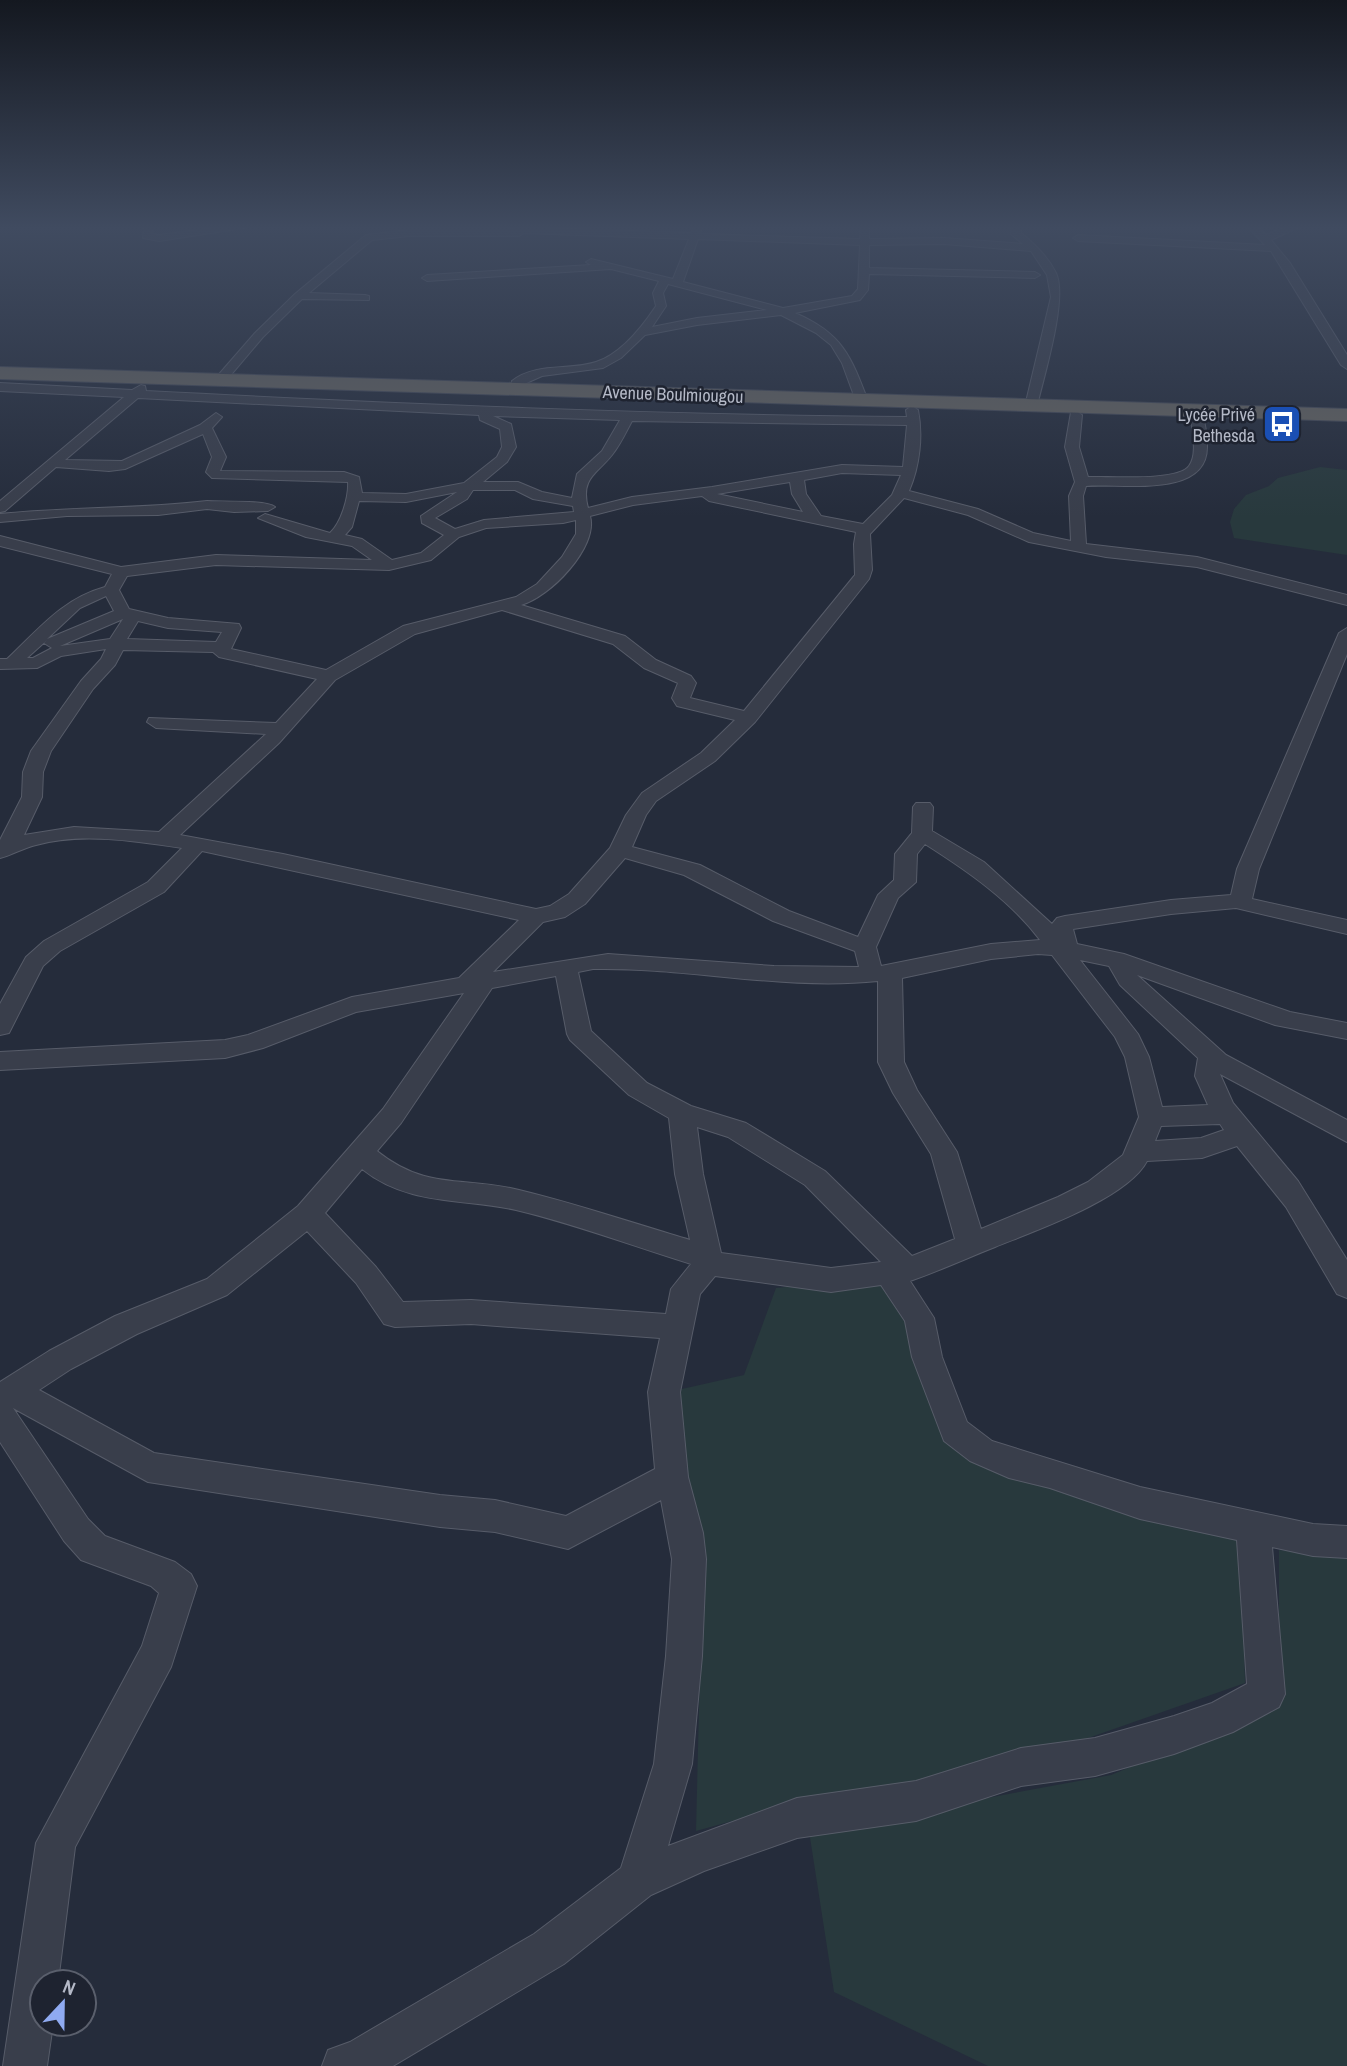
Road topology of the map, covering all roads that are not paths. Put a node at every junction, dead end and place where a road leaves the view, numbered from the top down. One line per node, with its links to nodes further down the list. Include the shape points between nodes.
1 (270, 323): 11 (street)
2 (650, 323): 7 (street)
3 (687, 323): 7 (street)
4 (807, 323): 16 (street, via 836,345 849,363)
5 (1051, 323): 17 (street)
6 (1321, 323): 8 (street)
7 (644, 332): 13 (street, via 608,362 526,376 516,384)
8 (1347, 365)
9 (0, 373): 11 (highway, Avenue Boulmiougou)
10 (0, 380): 14 (highway, Avenue Boulmiougou)
11 (220, 380): 13 (highway, Avenue Boulmiougou)
12 (0, 387): 14 (street)
13 (517, 389): 16 (highway, Avenue Boulmiougou)
14 (141, 390): 15 (street); 19 (highway, Avenue Boulmiougou); 26 (street)
15 (231, 398): 18 (street); 25 (street)
16 (862, 401): 17 (highway, Avenue Boulmiougou)
17 (1031, 406): 21 (highway, Avenue Boulmiougou)
18 (486, 412): 22 (street); 31 (street, via 485,417 506,427 509,447)
19 (914, 415): 20 (highway, Avenue Boulmiougou); 22 (street); 27 (street)
20 (1076, 415): 23 (highway, Avenue Boulmiougou); 30 (street, via 1072,447)
21 (1347, 415)
22 (628, 416): 37 (street, via 607,453 584,474)
23 (1197, 418): 24 (highway, Avenue Boulmiougou); 30 (street, via 1200,454 1188,475 1166,480)
24 (1347, 422)
25 (205, 428): 26 (street, via 125,465); 28 (street, via 219,457 214,474)
26 (51, 463): 34 (street)
27 (909, 471): 29 (street, via 850,468); 33 (street)
28 (307, 476): 35 (street, via 350,478 357,485); 38 (street)
29 (797, 477): 32 (street); 40 (street, via 796,488)
30 (1082, 482): 45 (street, via 1074,505)
31 (469, 486): 35 (street, via 406,498); 37 (street, via 517,486); 42 (street, via 462,496 428,516 427,520)
32 (693, 493): 37 (street); 40 (street)
33 (901, 493): 41 (street); 45 (street, via 973,512 1028,537)
34 (8, 494): 36 (street)
35 (353, 497): 43 (street, via 345,527)
36 (0, 508)
37 (581, 509): 42 (street, via 544,521 484,524); 51 (street, via 584,534 557,574 533,596)
38 (267, 513): 39 (street, via 207,505); 43 (street, via 310,534); 46 (street, via 281,541)
39 (0, 519)
40 (816, 519): 41 (street)
41 (866, 528): 59 (street, via 860,540 867,566 863,576)
42 (454, 534): 47 (street, via 426,557)
43 (334, 537): 47 (street, via 357,542)
44 (0, 541): 48 (street)
45 (1079, 548): 50 (street, via 1196,562)
46 (303, 562): 47 (street); 48 (street, via 216,560)
47 (388, 565)
48 (121, 572): 49 (street)
49 (111, 590): 52 (street); 57 (street, via 74,605)
50 (1347, 600)
51 (502, 605): 58 (street, via 410,630); 59 (street, via 619,640 650,663 685,680 683,702)
52 (128, 615): 54 (street); 55 (street, via 168,624 233,628); 56 (street, via 52,644 46,649)
53 (1347, 633): 66 (street, via 1248,869)
54 (118, 644): 55 (street); 56 (street, via 69,649); 64 (street, via 41,751 33,772 32,797)
55 (221, 647): 58 (street, via 225,653)
56 (47, 657): 57 (street, via 37,663)
57 (6, 664)
58 (329, 676): 61 (street)
59 (748, 718): 65 (street, via 708,757 649,797)
60 (156, 722): 61 (street)
61 (281, 729): 62 (street)
62 (164, 839): 63 (street); 64 (street, via 83,834 38,838)
63 (198, 843): 67 (street); 75 (street, via 156,887 52,946 34,962)
64 (4, 850)
65 (620, 850): 67 (street, via 567,907); 69 (street, via 692,870 781,916)
66 (1241, 901): 68 (street); 70 (street, via 1065,923 1061,927)
67 (536, 916): 74 (street)
68 (1347, 927)
69 (865, 947): 70 (street, via 889,895 905,882 906,854 922,820); 73 (street)
70 (1063, 949): 71 (street); 73 (street, via 1011,946); 80 (street, via 1126,1034 1137,1057)
71 (1116, 958): 76 (street, via 1286,1019); 78 (street, via 1128,980)
72 (566, 969): 73 (street, via 616,961 716,970); 74 (street); 79 (street, via 579,1034 638,1089)
73 (881, 973): 86 (street, via 891,1062 905,1093 944,1152)
74 (476, 982): 77 (street, via 352,1005 225,1049); 84 (street, via 392,1116)
75 (0, 1027)
76 (1347, 1031)
77 (0, 1060)
78 (1217, 1061): 81 (street, via 1208,1063 1206,1076); 82 (street)
79 (682, 1113): 87 (street, via 689,1174); 88 (street, via 737,1130 815,1178)
80 (1152, 1117): 81 (street); 83 (street)
81 (1234, 1124): 83 (street, via 1223,1143); 89 (street, via 1288,1188)
82 (1347, 1132)
83 (1138, 1152): 86 (street, via 1134,1161 1098,1189)
84 (361, 1153): 85 (street); 87 (street, via 380,1171 405,1184 431,1192 514,1199)
85 (308, 1214): 90 (street, via 366,1275 395,1315 471,1312); 91 (street, via 217,1287 71,1354)
86 (971, 1244): 88 (street)
87 (708, 1260): 88 (street, via 831,1280); 90 (street, via 686,1289)
88 (899, 1272): 93 (street, via 919,1318 927,1357 955,1431 981,1451 1140,1503)
89 (1347, 1286)
90 (678, 1327): 92 (street, via 664,1392)
91 (4, 1403): 92 (street, via 148,1467 174,1473 495,1516 568,1532); 96 (street, via 29,1456 76,1531 93,1548 163,1574 179,1586 158,1654 56,1843)
92 (672, 1477): 95 (street, via 689,1559 684,1656 673,1764)
93 (1253, 1527): 94 (street, via 1312,1540); 95 (street, via 1266,1694 1220,1719 1095,1757 1021,1767 916,1801 797,1818 697,1853)
94 (1347, 1542)
95 (637, 1881): 97 (street, via 549,1949)
96 (24, 2066)
97 (344, 2066)

